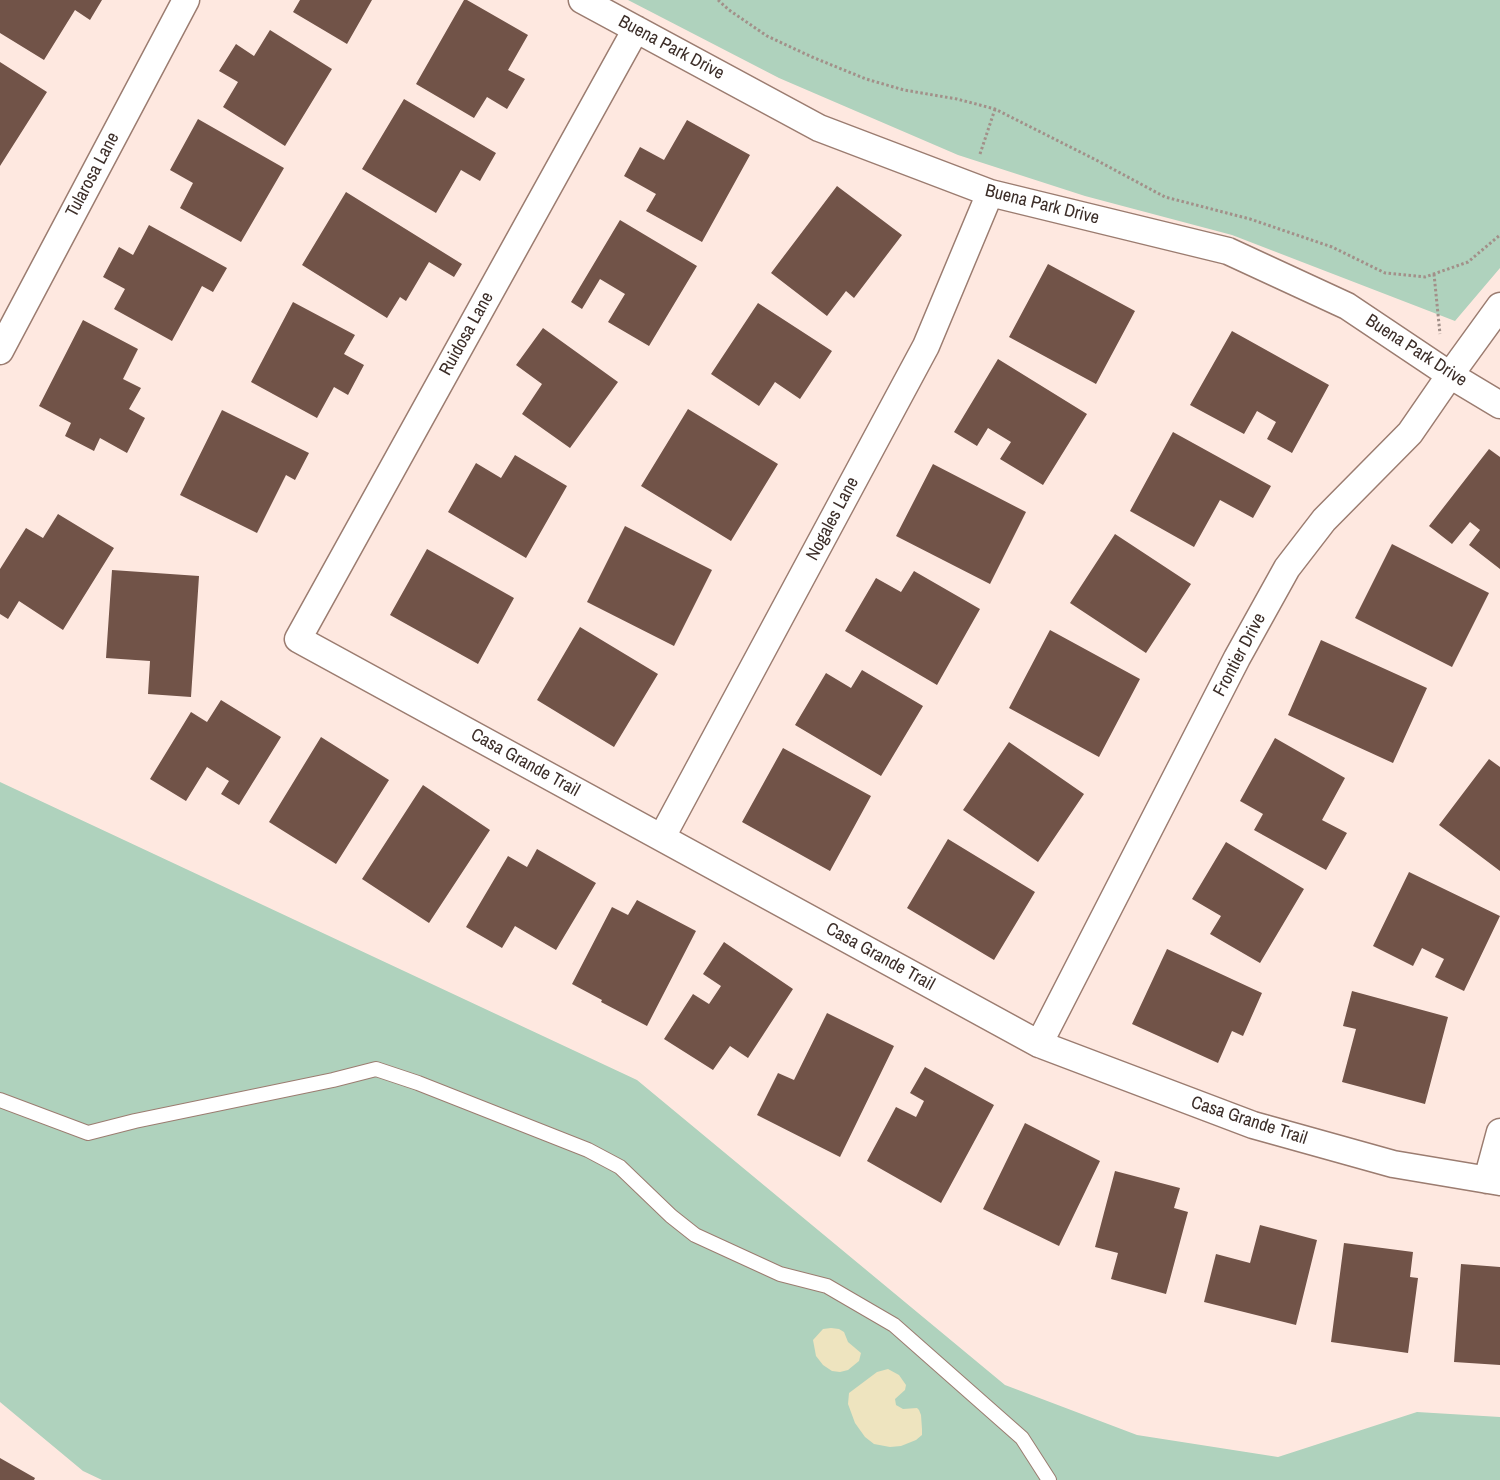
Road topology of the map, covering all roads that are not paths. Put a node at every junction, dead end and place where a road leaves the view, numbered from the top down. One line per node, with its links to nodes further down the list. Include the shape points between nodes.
1 (186, 0): 6 (street, Tularosa Lane)
2 (582, 0): 3 (street, Buena Park Drive)
3 (636, 29): 4 (street, Buena Park Drive, via 819,128); 9 (street, Ruidosa Lane)
4 (990, 193): 7 (street, Buena Park Drive, via 1228,251 1347,306); 10 (street, Nogales Lane, via 926,346)
5 (1500, 306): 7 (street, Frontier Drive)
6 (0, 351)
7 (1450, 375): 8 (street, Buena Park Drive); 11 (street, Frontier Drive, via 1410,433 1324,520 1288,568 1237,658)
8 (1500, 405)
9 (298, 639): 10 (street, Casa Grande Trail)
10 (662, 838): 11 (street, Casa Grande Trail)
11 (1039, 1044): 14 (street, Casa Grande Trail, via 1253,1126 1393,1164)
12 (0, 1100): 15 (lane, via 88,1133 376,1069 418,1083 588,1150 620,1167 695,1235 780,1274 827,1286 894,1324 1022,1438)
13 (1500, 1132): 14 (street)
14 (1494, 1181)
15 (1049, 1480)

